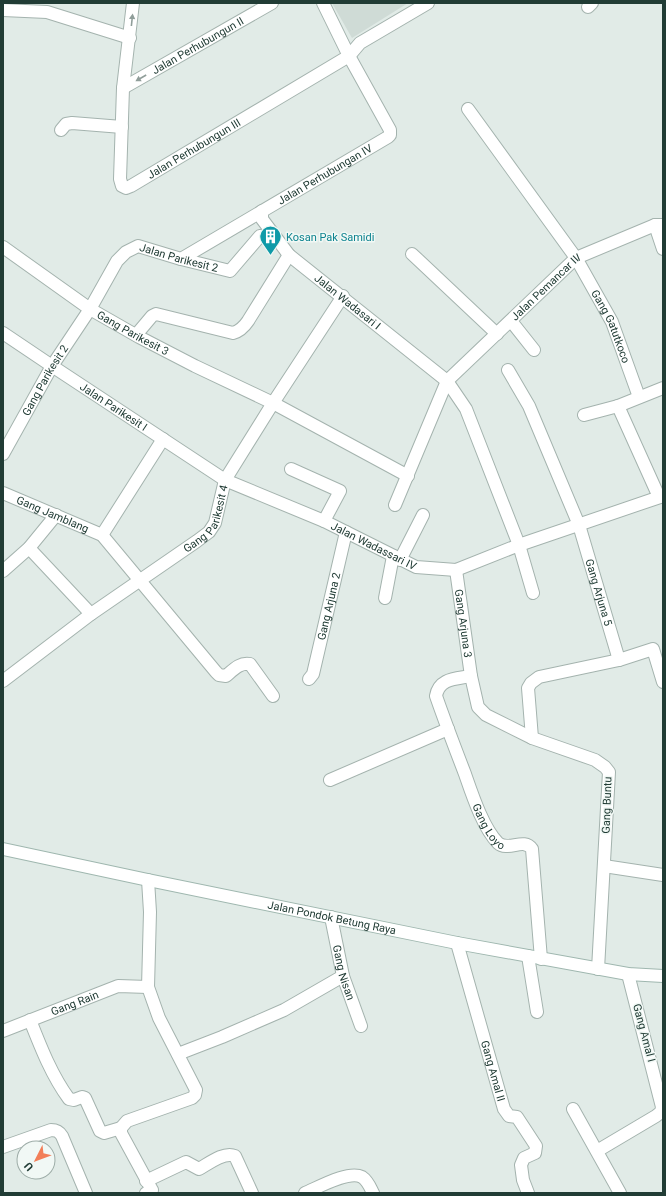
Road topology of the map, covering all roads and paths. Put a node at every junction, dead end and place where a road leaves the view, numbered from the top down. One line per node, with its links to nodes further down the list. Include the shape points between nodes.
1 (133, 3): 6 (street, Jalan Perhubungun III, one-way to 1)
2 (272, 3): 8 (street, Jalan Perhubungun II, one-way to 8)
3 (323, 3): 7 (street)
4 (428, 3): 7 (street, via 360,43)
5 (3, 10): 6 (street, via 47,12)
6 (130, 38): 8 (street, Jalan Perhubungun III)
7 (349, 56): 10 (street, Jalan Perhubungun III, via 126,188 122,186 120,179); 12 (street, Jalan Perhubungan IV, via 390,130 390,135)
8 (123, 88): 10 (street, Jalan Perhubungun III)
9 (468, 109): 19 (street, Gang Gatutkoco)
10 (122, 127): 11 (street, via 72,123 66,124)
11 (61, 130)
12 (262, 211): 18 (street, Jalan Wadasari I, via 262,219); 20 (street, Jalan Perhubungan IV)
13 (659, 225): 16 (street); 19 (street, Jalan Pemancar III)
14 (260, 236): 20 (street, Jalan Parikesit 2, via 231,271)
15 (3, 247): 22 (street, Gang Parikesit 3)
16 (663, 249)
17 (412, 254): 25 (street)
18 (290, 255): 21 (street, Jalan Wadasari I); 26 (street, via 248,321 237,332 156,314)
19 (576, 258): 23 (street, Jalan Pemancar III); 32 (street, Gang Gatutkoco, via 612,322)
20 (181, 259): 22 (street, Jalan Parikesit 2, via 138,246 126,252 117,261)
21 (343, 296): 30 (street, Jalan Wadasari I); 33 (street, Gang Parikesit 4)
22 (90, 308): 26 (street, Gang Parikesit 3); 28 (street, Gang Parikesit 2)
23 (511, 321): 25 (street, Jalan Pemancar III); 27 (street)
24 (3, 333): 28 (street, Jalan Parikesit I)
25 (497, 334): 30 (street, Jalan Pemancar III)
26 (136, 335): 33 (street, Gang Parikesit 3)
27 (534, 350)
28 (52, 366): 36 (street, Jalan Parikesit I); 37 (street, Gang Parikesit 2)
29 (508, 370): 47 (street, Gang Arjuna 5, via 528,406)
30 (447, 381): 39 (street); 50 (street, Jalan Wadasari I, via 466,409)
31 (663, 388): 32 (street)
32 (639, 397): 34 (street)
33 (273, 403): 39 (street, Gang Parikesit 3); 40 (street, Gang Parikesit 4)
34 (618, 406): 35 (street); 42 (street)
35 (584, 414)
36 (163, 439): 40 (street, Jalan Parikesit I); 49 (street)
37 (4, 448)
38 (291, 469): 46 (street, via 340,491)
39 (408, 476): 43 (street)
40 (225, 480): 46 (street, Jalan Wadassari IV); 55 (street, Gang Parikesit 4, via 215,523 209,532)
41 (3, 493): 45 (street, Gang Jamblang)
42 (661, 496): 47 (street, Jalan Wadassari IV)
43 (396, 505)
44 (423, 515): 52 (street)
45 (56, 516): 49 (street, Gang Jamblang); 51 (street)
46 (324, 521): 48 (street, Jalan Wadassari IV)
47 (579, 525): 50 (street, Jalan Wadassari IV); 60 (street, Gang Arjuna 5)
48 (346, 532): 52 (street, Jalan Wadassari IV); 62 (street, Gang Arjuna 2, via 313,674)
49 (102, 535): 55 (street)
50 (519, 545): 53 (street, Jalan Wadassari IV); 56 (street, Jalan Wadasari I)
51 (29, 548): 54 (street); 58 (street)
52 (396, 558): 53 (street, Jalan Wadassari IV, via 416,567); 57 (street)
53 (456, 570): 61 (street, Gang Arjuna 3)
54 (3, 572)
55 (139, 581): 58 (street, Gang Parikesit 4); 65 (street, via 219,675 226,676 238,665 250,664)
56 (533, 593)
57 (385, 598)
58 (91, 614): 63 (street, Gang Parikesit 4)
59 (658, 647): 60 (street); 64 (street)
60 (619, 660): 67 (street, via 534,680 528,688)
61 (471, 676): 66 (street, Gang Loyo, via 444,682 437,690 436,696); 67 (street, Gang Buntu, via 478,707 482,712)
62 (309, 679)
63 (3, 681)
64 (663, 682)
65 (273, 696)
66 (448, 729): 68 (street); 76 (street, Gang Loyo, via 476,805 498,843 525,844 532,849)
67 (532, 738): 70 (street, Gang Buntu, via 595,760 609,772)
68 (330, 780)
69 (3, 848): 72 (street, Jalan Pondok Betung Raya)
70 (604, 866): 71 (street); 77 (street, Gang Buntu)
71 (663, 875)
72 (148, 880): 73 (street, Jalan Pondok Betung Raya); 81 (street)
73 (331, 917): 74 (street, Jalan Pondok Betung Raya); 79 (street, Gang Nisan)
74 (457, 943): 75 (street, Jalan Pondok Betung Raya); 97 (street, Gang Amal II, via 504,1109 509,1116 517,1117 536,1146 535,1153 524,1158 521,1165)
75 (528, 956): 76 (street, Jalan Pondok Betung Raya); 82 (street)
76 (541, 959): 77 (street, Jalan Pondok Betung Raya)
77 (598, 969): 78 (street, Jalan Pondok Betung Raya)
78 (628, 974): 80 (street, Jalan Pondok Betung Raya); 87 (street, Gang Amal I)
79 (343, 976): 84 (street, Gang Nisan); 86 (street, via 284,1010)
80 (663, 976)
81 (148, 987): 83 (street, Gang Rain, via 118,986); 86 (street, via 159,1018)
82 (537, 1012)
83 (30, 1020): 85 (street, Gang Rain); 89 (street, via 54,1075 69,1099 85,1098 100,1131 104,1133)
84 (361, 1026)
85 (3, 1031)
86 (178, 1054): 89 (street, via 196,1088 194,1096 127,1121)
87 (663, 1105): 91 (street, Gang Amal I, via 656,1116)
88 (573, 1109): 91 (street)
89 (121, 1128): 92 (street, via 121,1133)
90 (3, 1147): 93 (street, via 50,1130 60,1132)
91 (596, 1151): 98 (street)
92 (149, 1189): 94 (street, via 186,1162 198,1169 230,1154 235,1156)
93 (86, 1193)
94 (252, 1193)
95 (305, 1193): 96 (street, via 344,1176 353,1175 364,1179)
96 (373, 1193)
97 (528, 1193)
98 (620, 1193)

